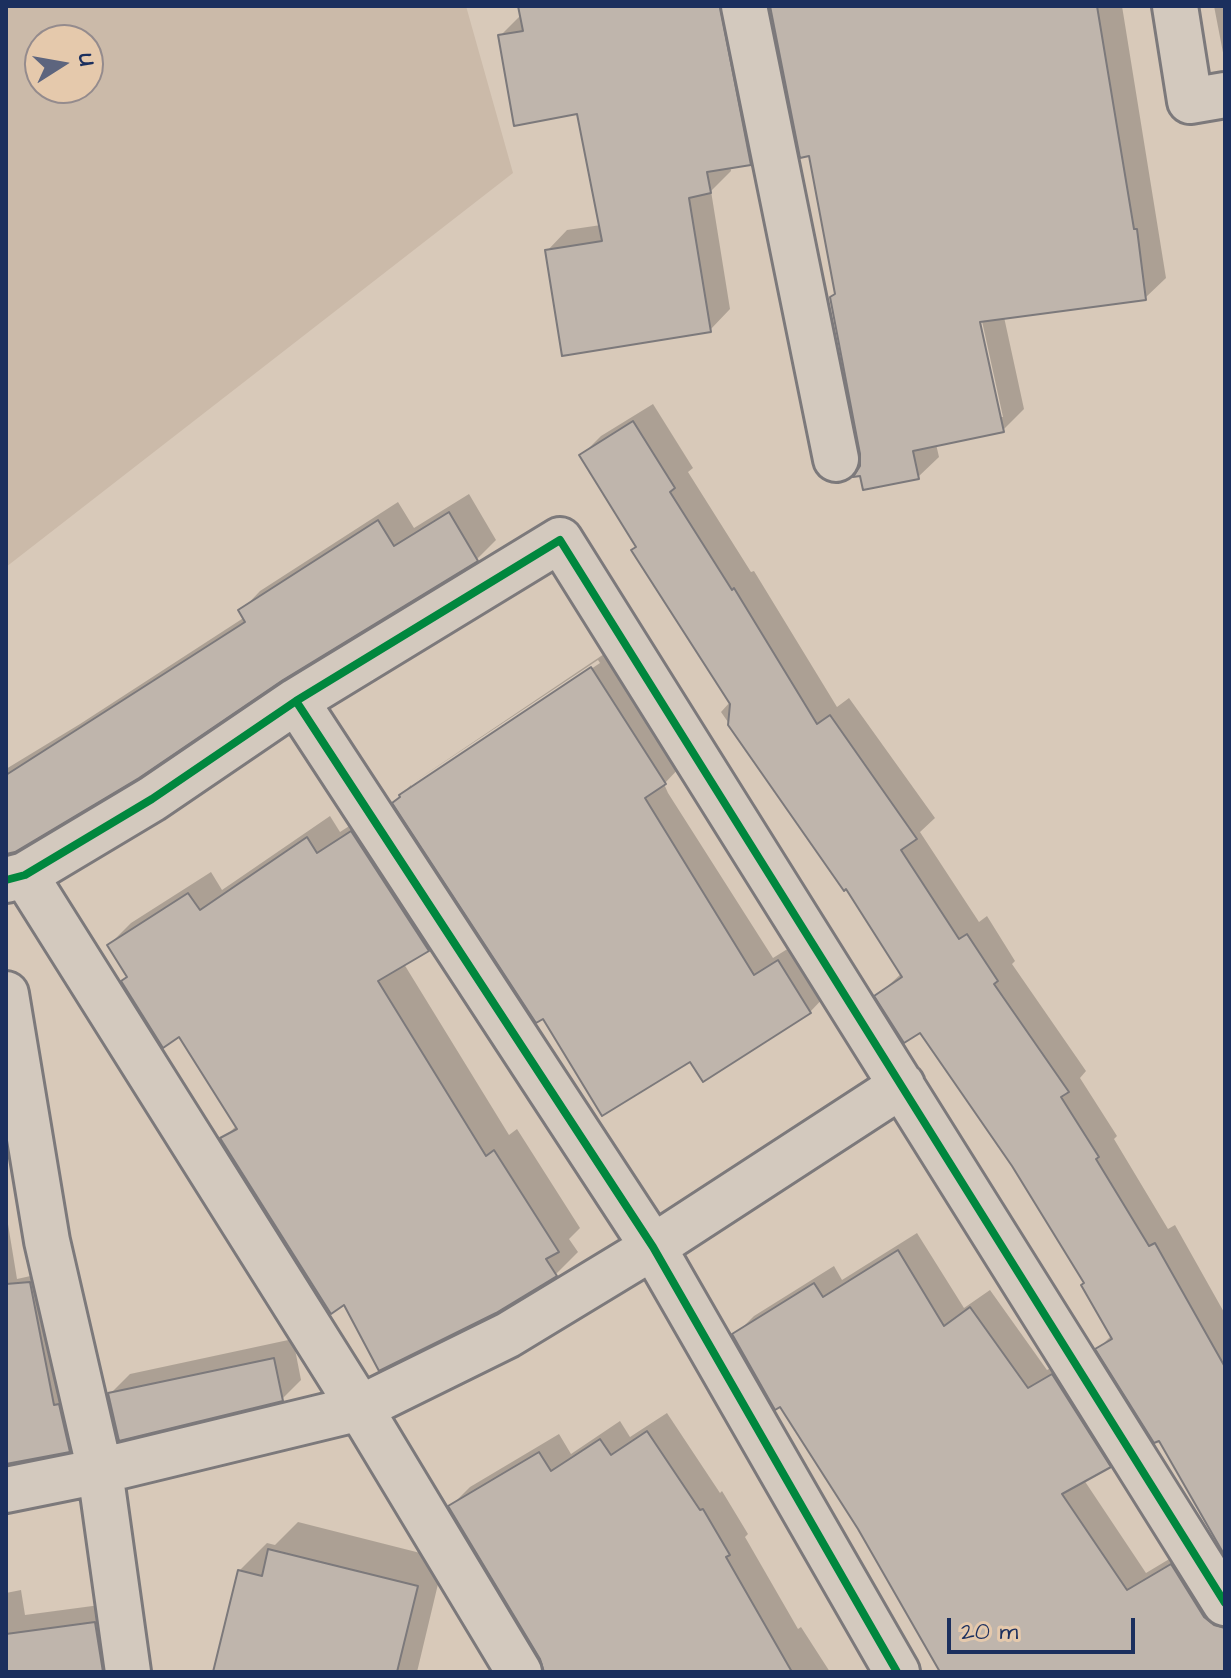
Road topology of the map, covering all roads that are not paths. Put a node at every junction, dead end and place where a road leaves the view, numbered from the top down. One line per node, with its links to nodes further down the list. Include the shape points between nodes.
1 (744, 6): 4 (street)
2 (1175, 6): 3 (street, via 1190,101)
3 (1225, 95)
4 (836, 459)
5 (296, 701): 6 (street, via 152,799); 8 (street, via 560,540); 9 (street)
6 (16, 877): 10 (street)
7 (6, 994): 11 (street, via 47,1241)
8 (902, 1085): 9 (street); 13 (street)
9 (653, 1247): 10 (street, via 508,1335); 16 (street)
10 (360, 1408): 11 (street); 14 (street)
11 (100, 1471): 12 (street); 15 (street)
12 (6, 1490)
13 (1225, 1603)
14 (508, 1668)
15 (128, 1672)
16 (897, 1672)

